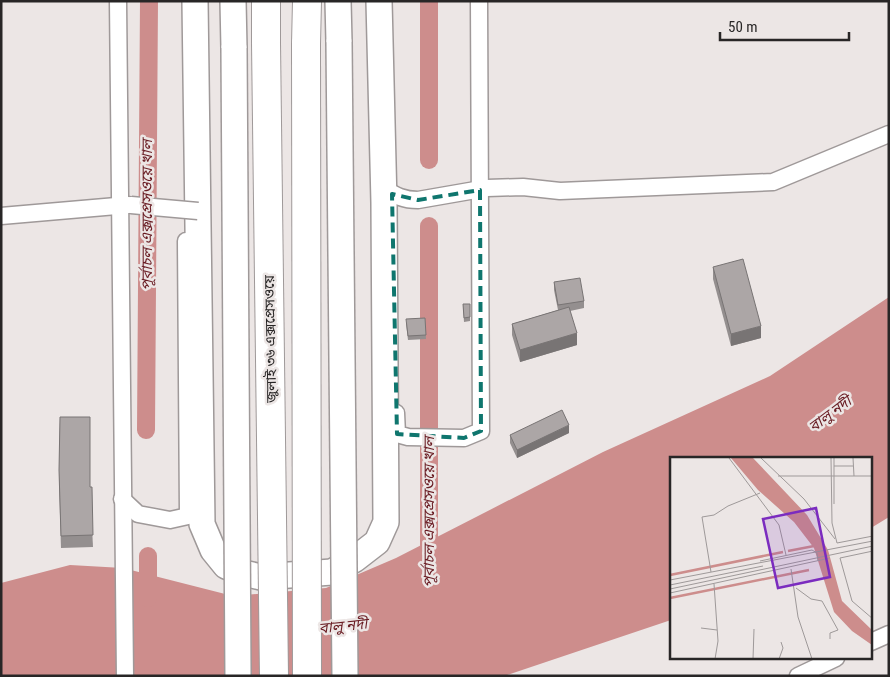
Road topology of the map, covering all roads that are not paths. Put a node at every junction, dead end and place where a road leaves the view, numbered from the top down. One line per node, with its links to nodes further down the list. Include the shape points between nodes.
1 (118, 1): 14 (street)
2 (183, 1): 15 (street)
3 (195, 1): 15 (main road)
4 (233, 1): 22 (main road, bridge)
5 (266, 1): 23 (highway, জুলাই ৩৬ এক্সপ্রেসওয়ে, bridge)
6 (307, 1): 24 (highway, bridge)
7 (338, 1): 25 (main road, bridge)
8 (379, 1): 13 (main road)
9 (389, 1): 13 (street)
10 (479, 1): 12 (street)
11 (889, 134): 12 (street, via 773,182 560,191 523,187)
12 (480, 190): 13 (street, via 418,200 408,200); 13 (street, via 481,431 464,438 397,434)
13 (388, 191): 15 (main road, via 386,522 377,542 332,572 260,577 243,573 226,566 213,550 202,524)
14 (125, 205): 15 (street, bridge); 16 (street); 17 (street)
15 (192, 211): 17 (street, via 188,516 170,520 138,514)
16 (1, 216)
17 (122, 503): 21 (street)
18 (889, 634): 19 (street)
19 (872, 642)
20 (832, 660): 26 (street)
21 (125, 676)
22 (238, 676)
23 (274, 676)
24 (307, 676)
25 (345, 676)
26 (798, 676)

